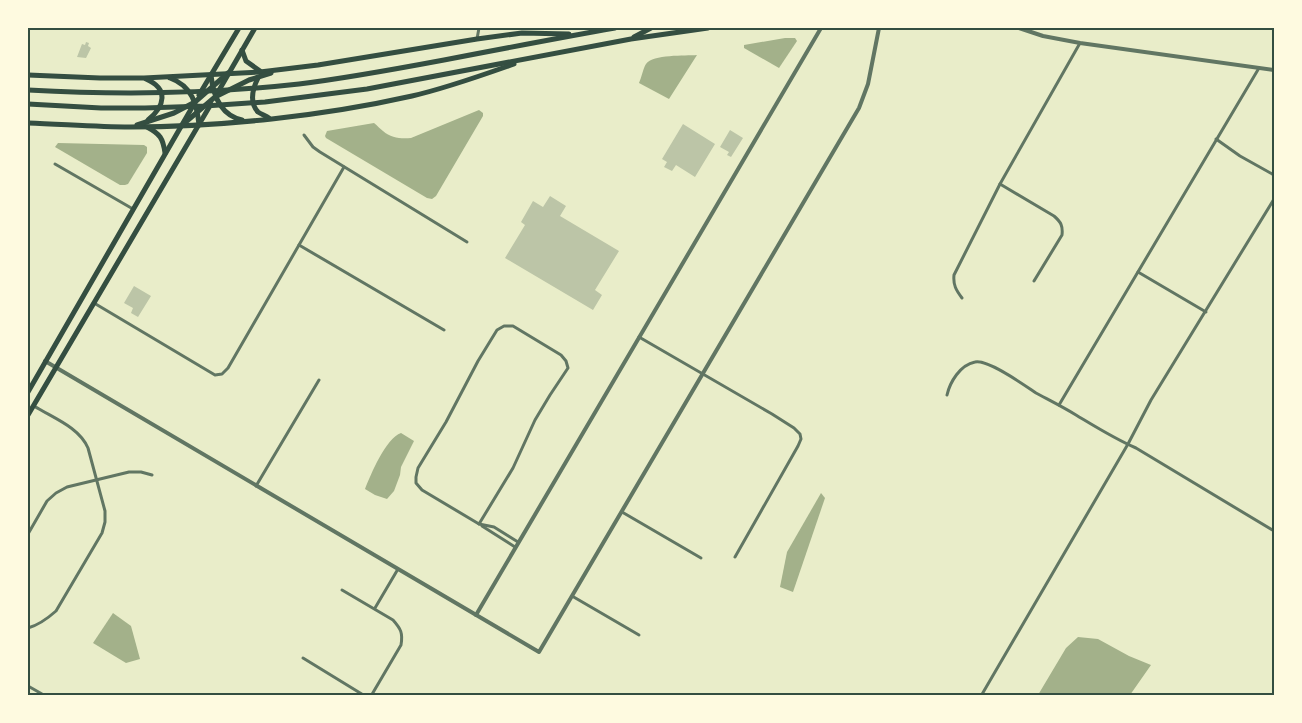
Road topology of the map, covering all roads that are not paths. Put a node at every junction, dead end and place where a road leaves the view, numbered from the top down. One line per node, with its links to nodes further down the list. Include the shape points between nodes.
1 (239, 28): 21 (main road)
2 (255, 28): 14 (main road)
3 (479, 28): 11 (street)
4 (615, 28): 10 (main road)
5 (651, 28): 12 (main road)
6 (708, 28): 12 (main road)
7 (879, 28): 56 (street, via 868,84 859,108)
8 (1019, 28): 13 (street)
9 (819, 29): 53 (street)
10 (582, 34): 11 (main road, via 522,33); 25 (main road, via 366,74 264,87 145,94)
11 (477, 39): 19 (main road)
12 (631, 39): 15 (main road)
13 (1080, 42): 16 (street); 42 (street)
14 (242, 50): 18 (main road); 19 (main road, via 246,61)
15 (531, 58): 28 (main road, via 368,89 265,102 145,108); 30 (main road, via 414,95)
16 (1259, 68): 17 (street); 37 (street)
17 (1274, 70)
18 (228, 73): 19 (main road); 21 (main road); 24 (main road); 26 (main road)
19 (259, 74): 26 (main road); 30 (main road, via 252,98 258,112)
20 (28, 75): 23 (main road)
21 (211, 75): 22 (main road); 24 (main road); 27 (main road)
22 (168, 77): 23 (main road); 27 (main road, via 184,85)
23 (144, 78): 33 (main road, via 154,82 162,93 160,108)
24 (212, 88): 26 (main road); 27 (main road)
25 (28, 90)
26 (215, 97): 29 (main road); 31 (main road, via 231,117); 34 (main road)
27 (195, 102): 29 (main road); 33 (main road); 35 (main road)
28 (28, 104)
29 (198, 112): 34 (main road); 35 (main road)
30 (270, 119): 31 (main road)
31 (247, 121): 34 (main road)
32 (28, 123): 33 (main road, via 130,127)
33 (146, 124): 35 (main road); 38 (main road, via 160,136)
34 (199, 125): 35 (main road); 50 (main road)
35 (181, 126): 38 (main road)
36 (304, 135): 40 (street, via 313,147)
37 (1216, 139): 41 (street); 47 (street)
38 (166, 152): 44 (main road)
39 (55, 164): 44 (street)
40 (344, 168): 45 (street); 46 (street)
41 (1274, 175)
42 (1000, 184): 48 (street, via 1054,216 1063,228); 49 (street, via 954,276 955,290)
43 (1274, 199): 51 (street)
44 (133, 209): 54 (main road)
45 (466, 242)
46 (299, 245): 50 (street, via 222,374 215,375); 52 (street)
47 (1138, 272): 51 (street); 61 (street)
48 (1034, 281)
49 (962, 298)
50 (93, 302): 55 (main road)
51 (1206, 312): 63 (street, via 1151,400)
52 (444, 330)
53 (638, 337): 56 (street); 71 (street)
54 (45, 361): 55 (street); 58 (main road)
55 (55, 367): 60 (main road); 66 (street)
56 (702, 375): 67 (street); 73 (street, via 794,428 801,439)
57 (319, 380): 66 (street)
58 (28, 392)
59 (947, 395): 61 (street, via 958,373 968,365 983,362)
60 (33, 405): 62 (main road); 65 (street, via 77,432 84,440)
61 (1059, 405): 63 (street)
62 (28, 415)
63 (1128, 444): 69 (street); 87 (street)
64 (152, 475): 65 (street, via 129,472)
65 (96, 480): 70 (street, via 56,492); 80 (street, via 105,511 102,533 56,611 38,625)
66 (256, 486): 75 (street)
67 (622, 512): 74 (street); 77 (street)
68 (479, 524): 68 (street, via 422,490 416,483 416,477 418,468 497,330 513,326 561,355 568,368 535,420 513,468); 71 (street, via 494,527); 72 (street)
69 (1274, 531)
70 (28, 534)
71 (518, 542): 72 (street)
72 (516, 547): 79 (street)
73 (734, 557)
74 (701, 558)
75 (398, 569): 78 (street); 79 (street)
76 (342, 590): 78 (street)
77 (572, 596): 79 (street, via 539,652); 81 (street)
78 (375, 608): 86 (street, via 393,620 403,636)
79 (476, 615)
80 (28, 628)
81 (639, 635)
82 (302, 658): 85 (street)
83 (28, 686): 84 (street)
84 (42, 694)
85 (365, 696)
86 (371, 696)
87 (981, 696)

